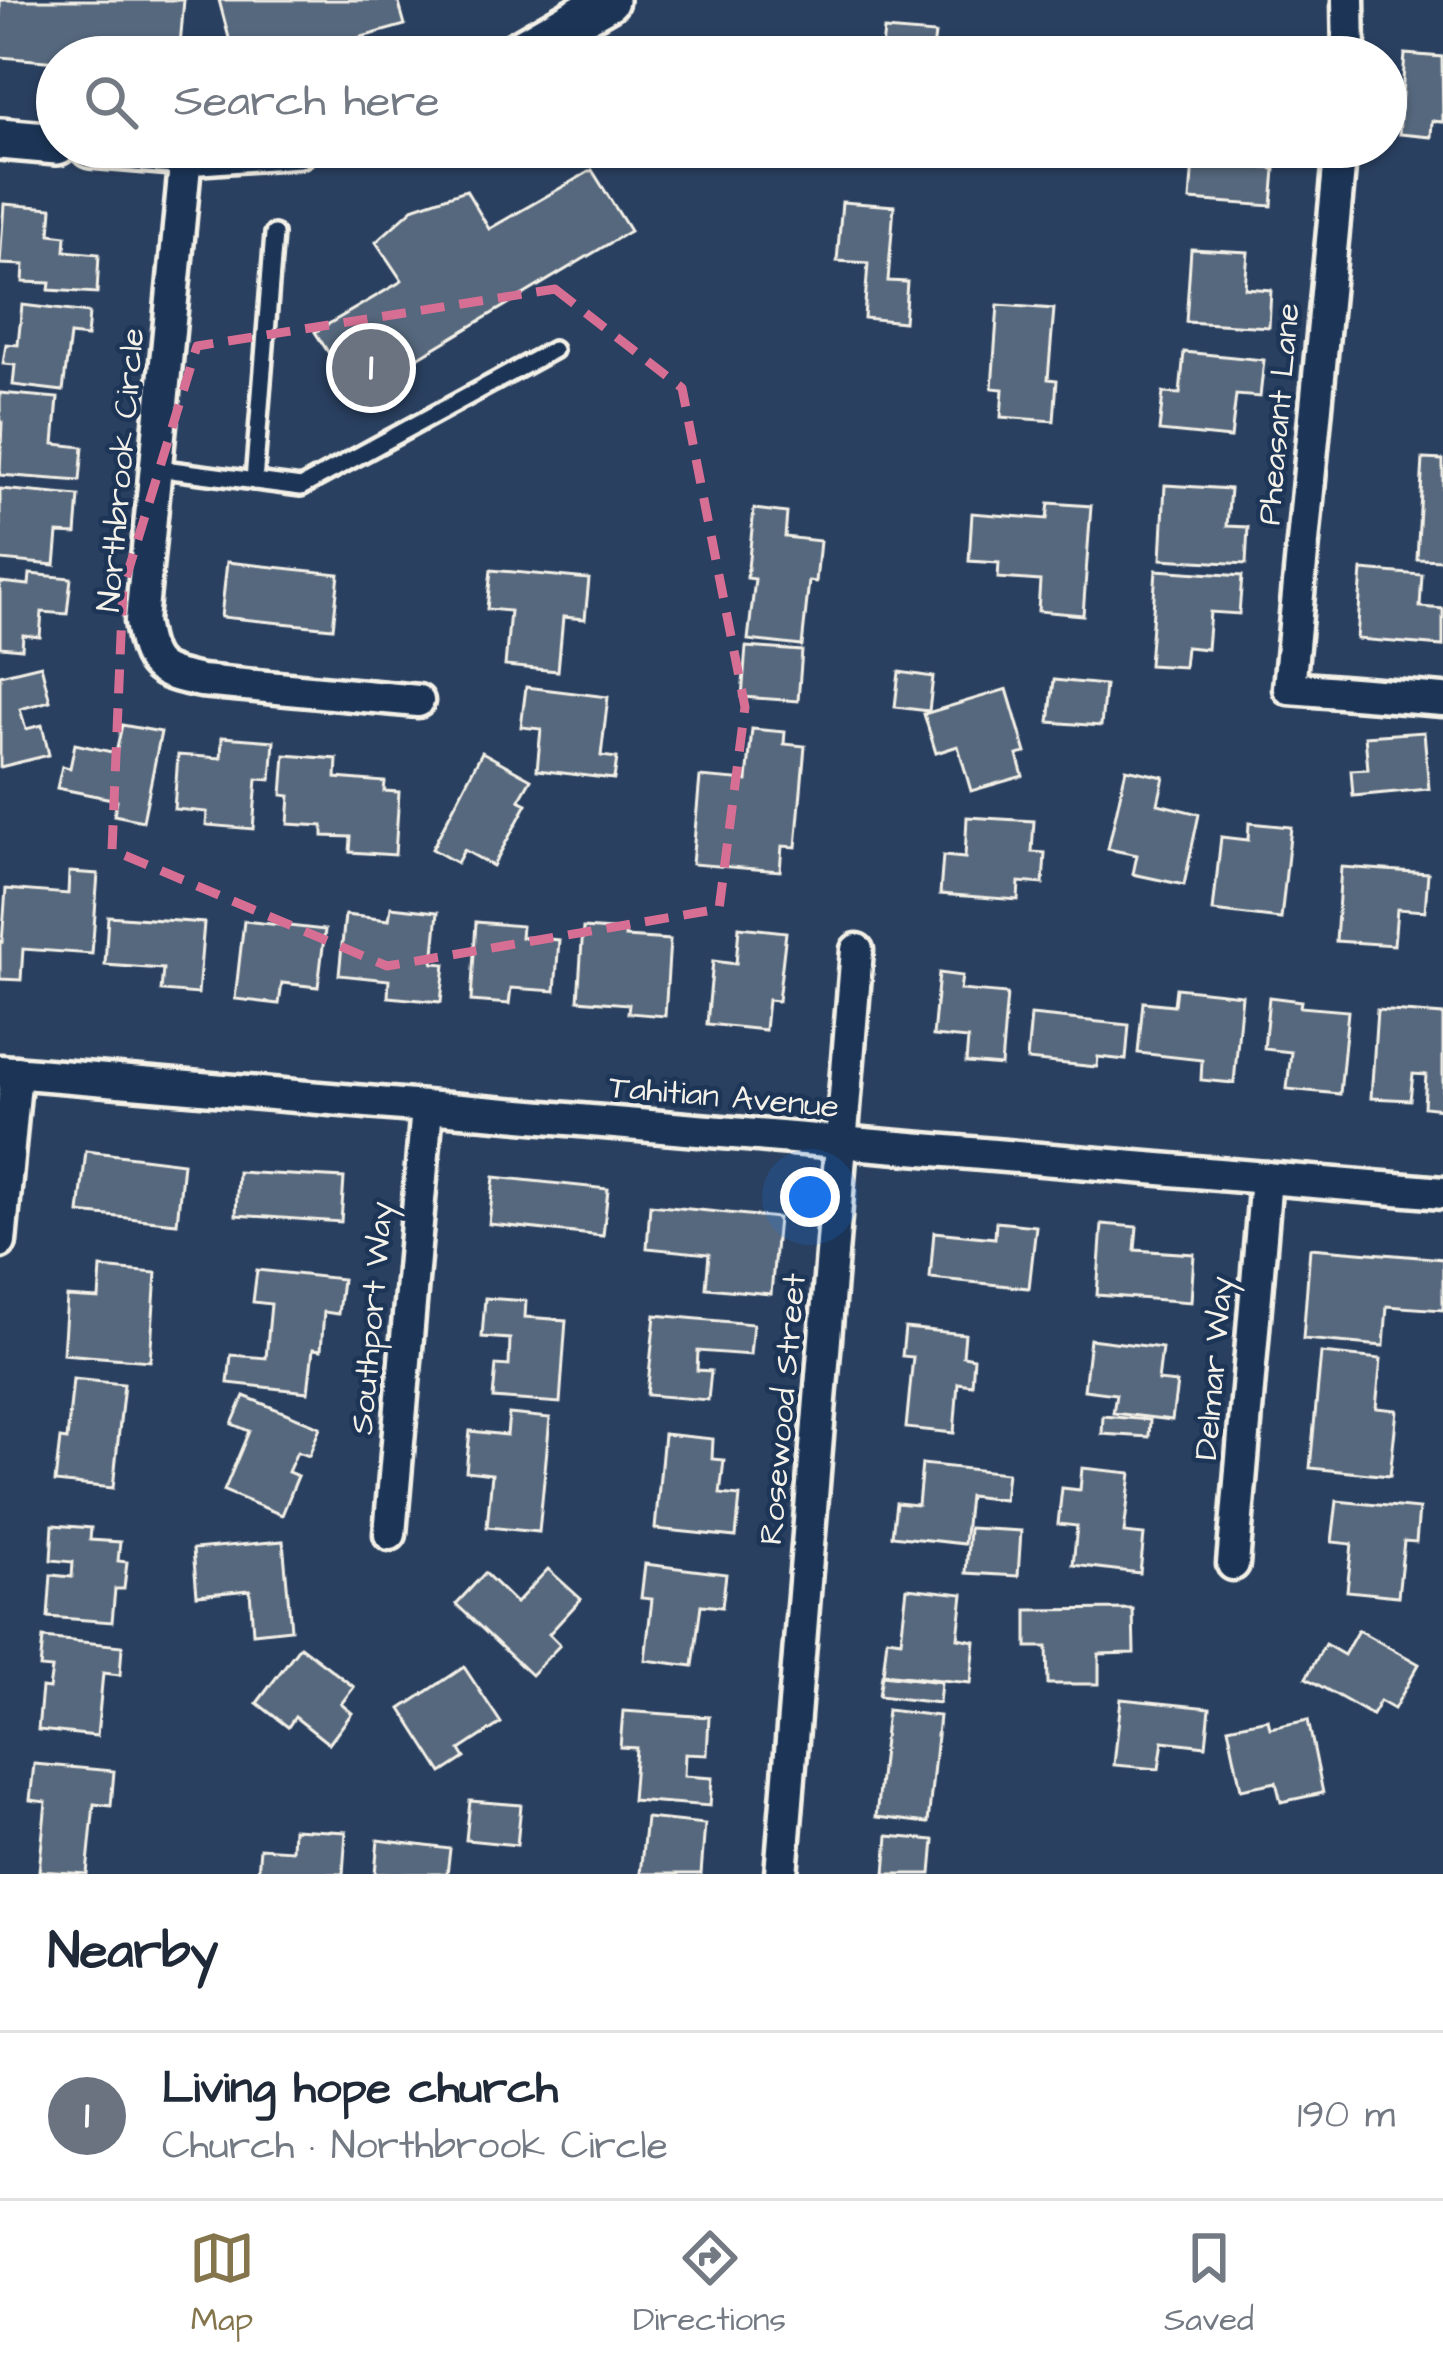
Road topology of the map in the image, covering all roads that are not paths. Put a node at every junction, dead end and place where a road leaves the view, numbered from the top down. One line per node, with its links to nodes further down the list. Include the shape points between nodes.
1 (608, 0): 3 (street)
2 (1348, 0): 4 (street)
3 (545, 36)
4 (1349, 36)
5 (0, 140): 6 (street)
6 (36, 143)
7 (185, 168): 11 (street, Northbrook Circle)
8 (1338, 168): 13 (street, Pheasant Lane, via 1289,688)
9 (274, 234): 12 (lane)
10 (554, 350): 12 (lane, via 302,487)
11 (156, 468): 12 (lane); 14 (street, Northbrook Circle, via 141,621 154,667 201,681)
12 (254, 481)
13 (1443, 700)
14 (418, 701)
15 (857, 950): 18 (street, Rosewood Street)
16 (8, 1071): 17 (street, Tahitian Avenue); 21 (street)
17 (427, 1108): 18 (street, Tahitian Avenue); 22 (street, Southport Way)
18 (841, 1143): 19 (street, Tahitian Avenue); 24 (street, Rosewood Street)
19 (1266, 1178): 20 (street, Tahitian Avenue); 23 (street, Delmar Way)
20 (1443, 1193)
21 (0, 1242)
22 (390, 1534)
23 (1233, 1564)
24 (781, 1874)

